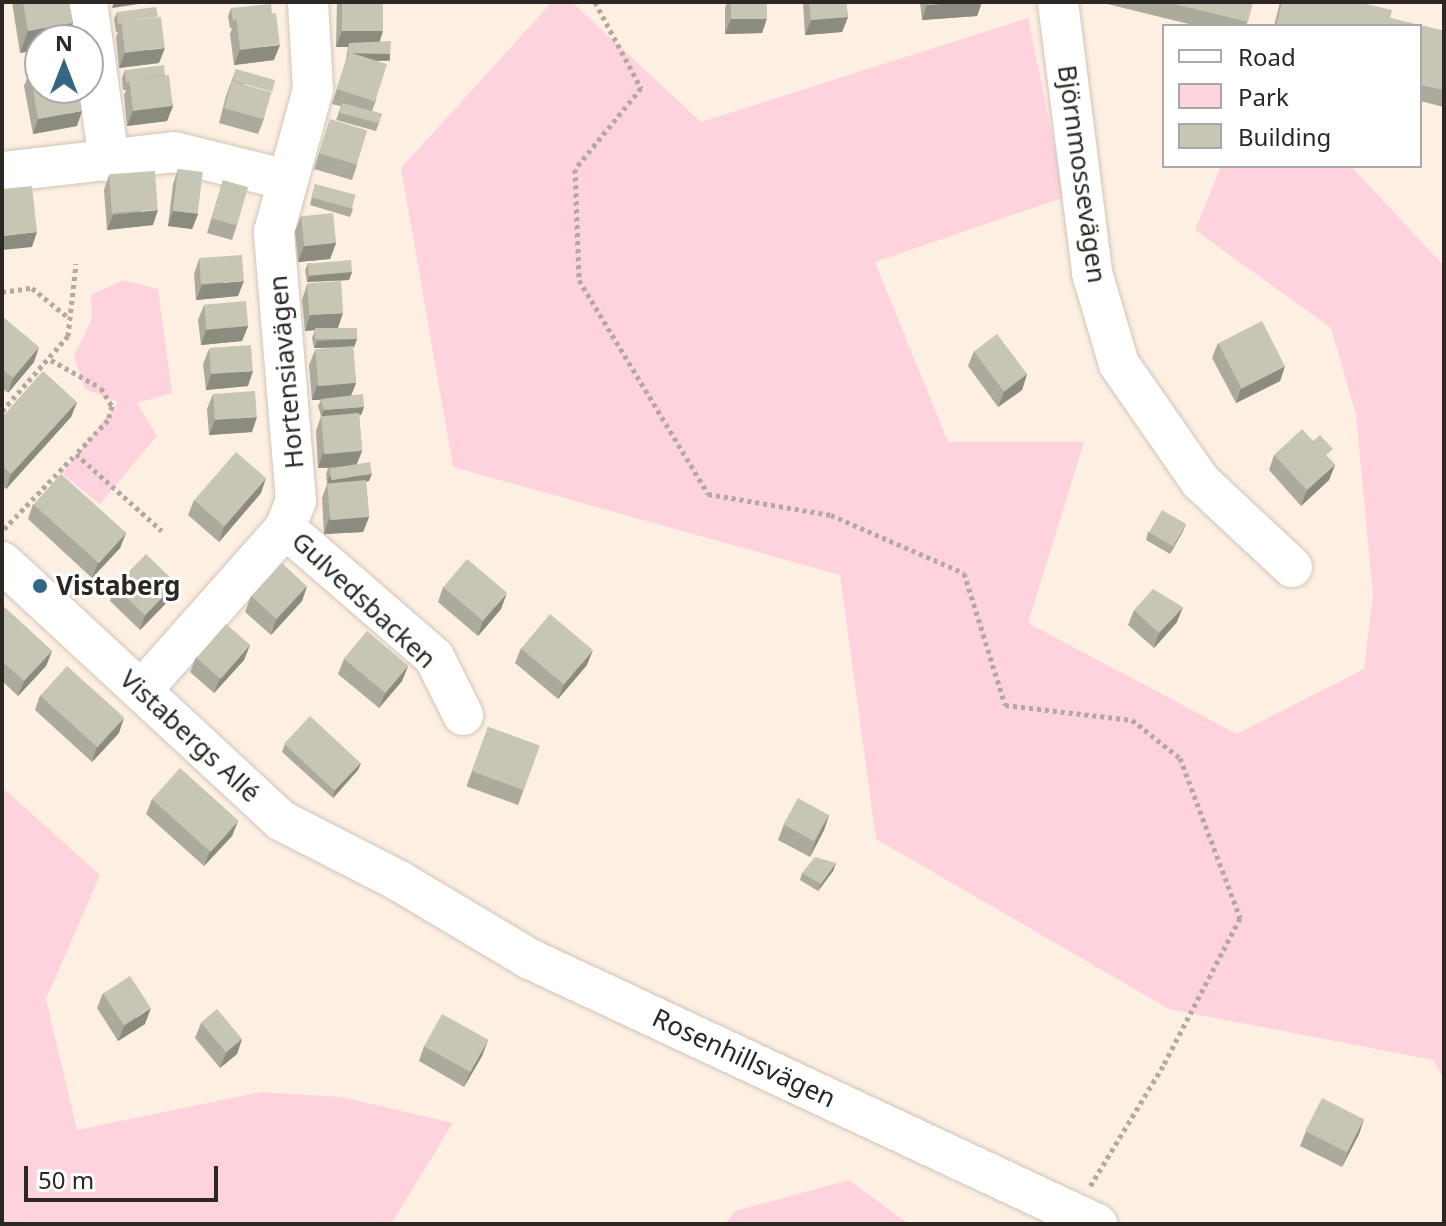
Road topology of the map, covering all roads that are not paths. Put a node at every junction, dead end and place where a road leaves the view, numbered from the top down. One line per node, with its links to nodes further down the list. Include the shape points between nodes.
1 (87, 2): 4 (street)
2 (308, 2): 6 (street, Hortensiavägen, via 313,89)
3 (1058, 2): 9 (street, Björnmossevägen, via 1092,273 1119,364 1200,481)
4 (109, 161): 5 (street); 6 (street, via 174,152)
5 (2, 172)
6 (287, 180): 7 (street, Hortensiavägen, via 274,232 296,474 296,501)
7 (285, 528): 10 (street, Hortensiavägen); 11 (street, Gulvedsbacken, via 434,657)
8 (3, 546): 10 (street, Vistabergs Allé)
9 (1292, 567)
10 (141, 691): 12 (street, Vistabergs Allé, via 282,821)
11 (463, 715)
12 (399, 881): 13 (street, Rosenhillsvägen, via 530,959)
13 (1084, 1218)

